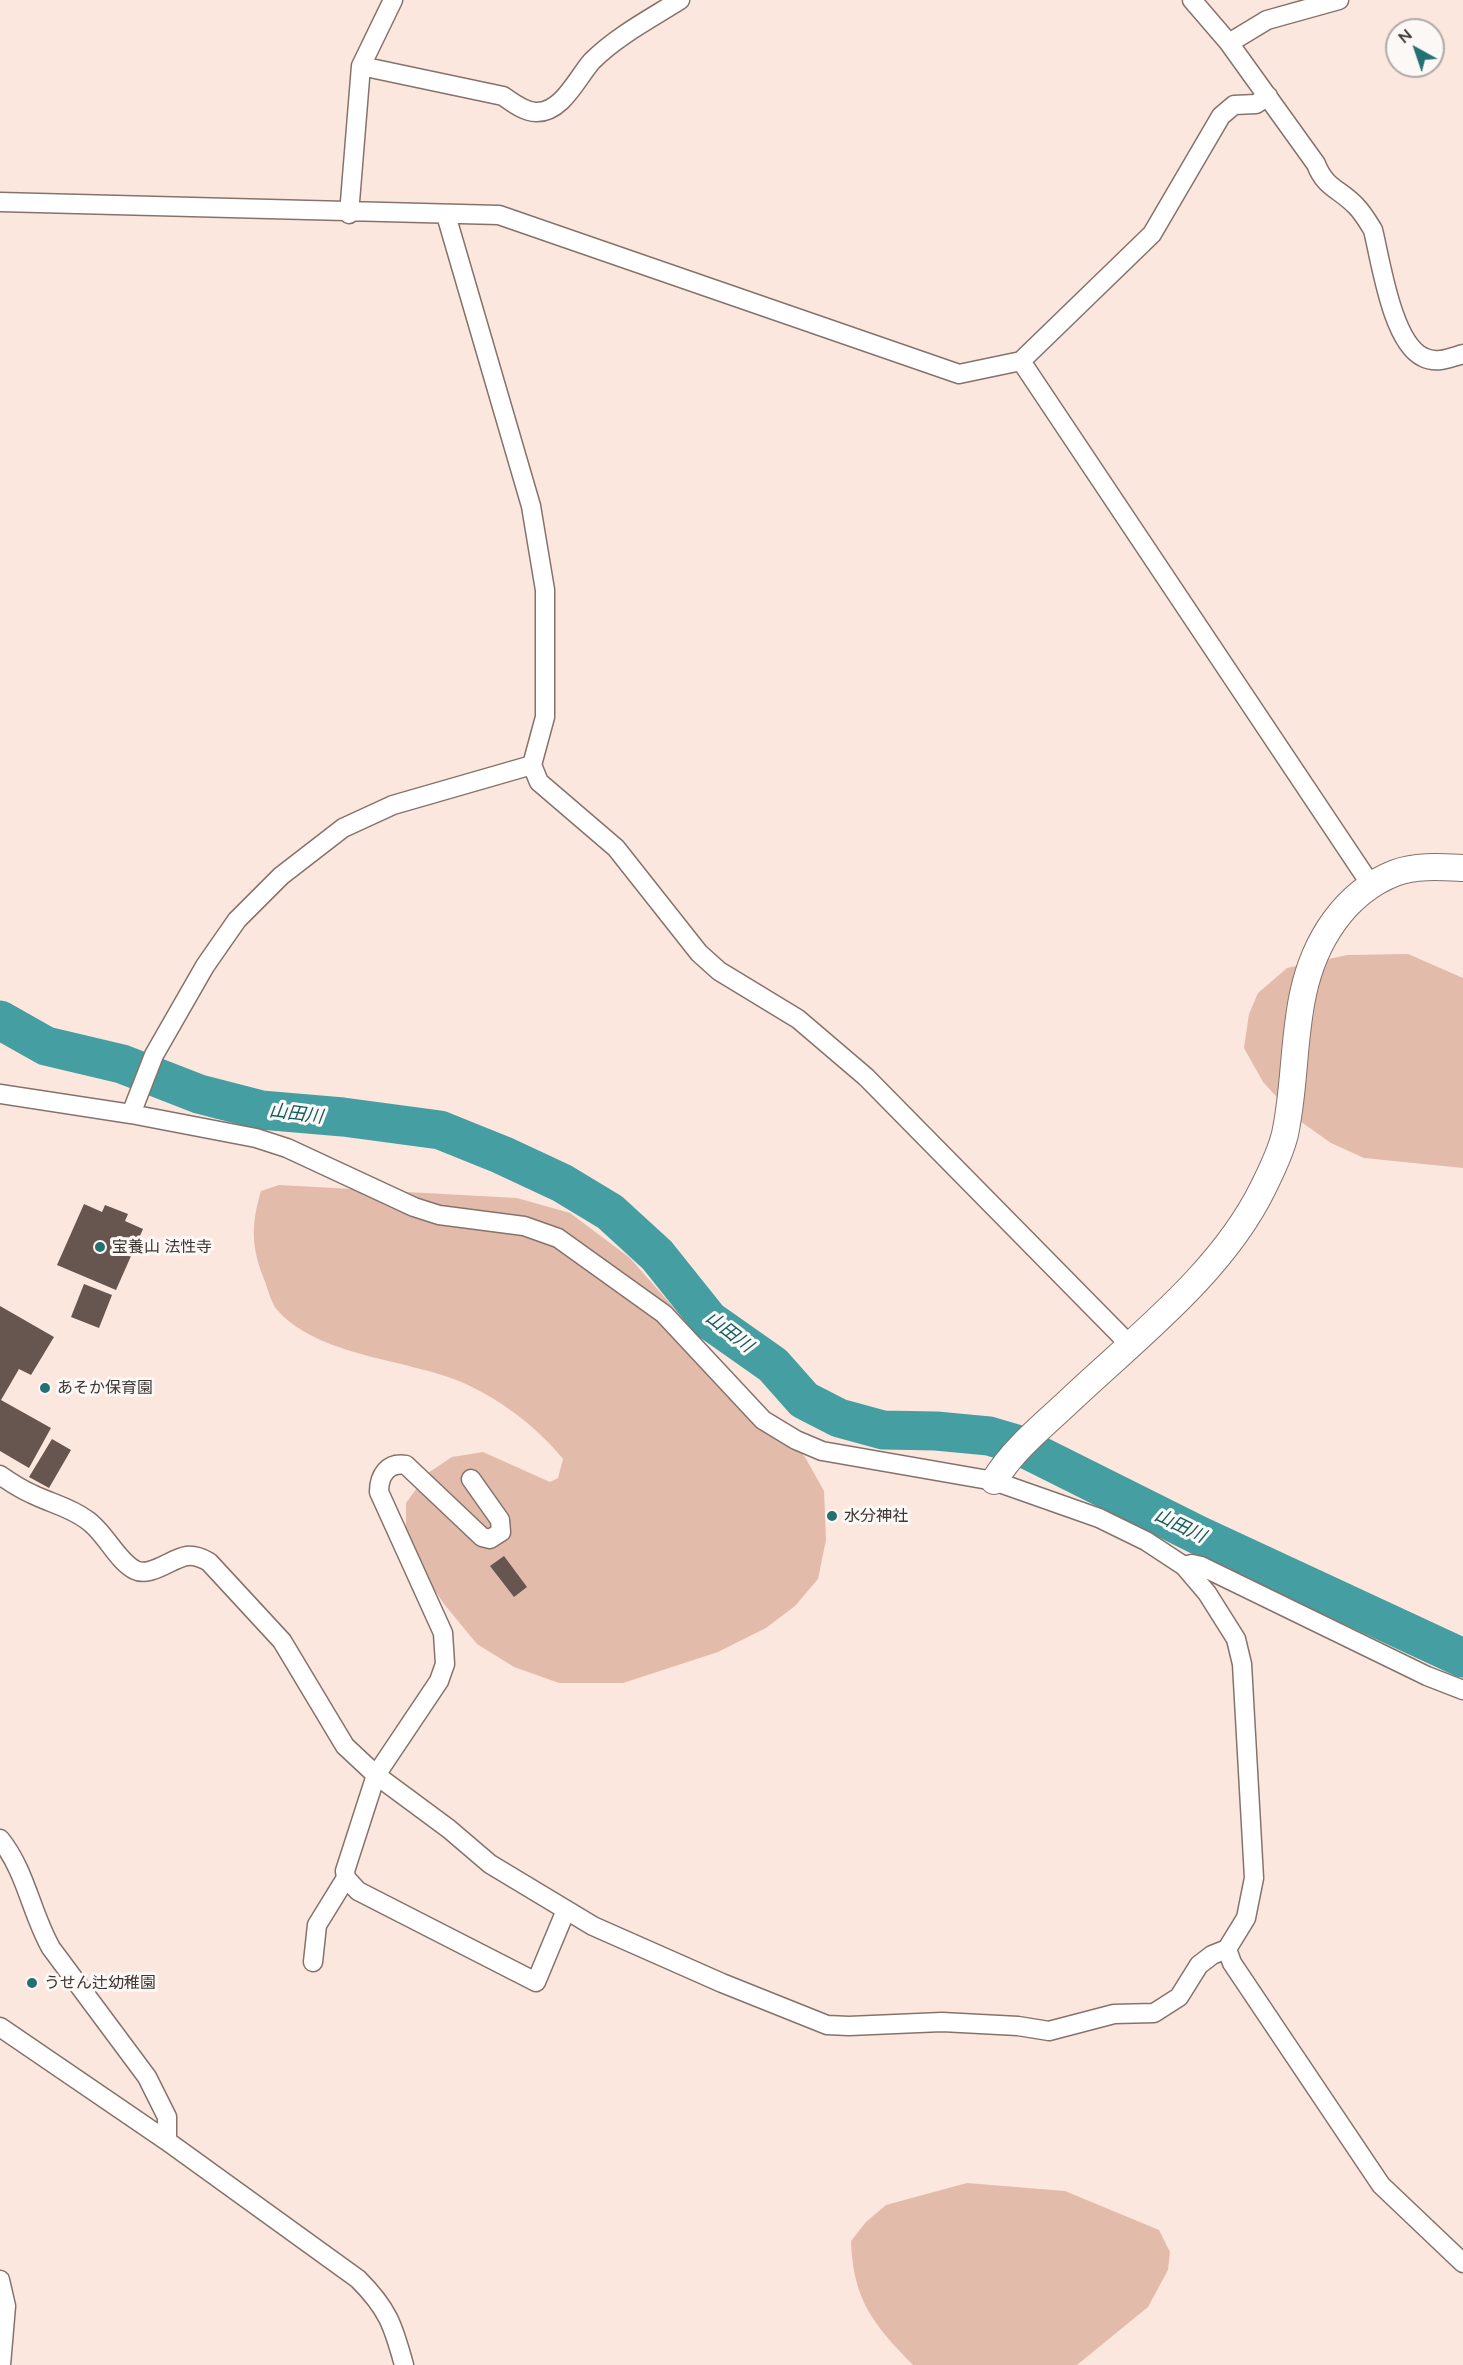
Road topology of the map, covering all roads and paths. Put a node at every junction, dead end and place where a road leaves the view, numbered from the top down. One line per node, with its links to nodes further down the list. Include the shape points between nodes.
1 (393, 0): 6 (street)
2 (680, 0): 6 (street, via 611,44 560,102 536,112 503,96)
3 (1192, 0): 5 (street)
4 (1339, 0): 5 (street, via 1267,20)
5 (1229, 43): 7 (street)
6 (361, 66): 9 (street)
7 (1268, 96): 11 (street, via 1316,164 1322,180 1355,205 1373,230 1397,324 1409,347 1424,358 1443,360); 12 (street, via 1256,104 1234,105 1221,116 1152,234)
8 (0, 202): 9 (street)
9 (350, 214): 10 (street)
10 (446, 215): 12 (street, via 499,215 959,374); 13 (street, via 531,507 545,590 545,717)
11 (1463, 354)
12 (1021, 361): 15 (street)
13 (532, 765): 17 (street, via 393,805 343,828 281,876 237,920 205,966 154,1056); 18 (street, via 539,782 616,848 699,952 719,971 798,1019 866,1077)
14 (1463, 868): 15 (street, via 1429,867 1397,872)
15 (1371, 885): 18 (street, via 1341,910 1311,964 1302,995 1285,1135 1263,1188 1239,1230 1209,1269)
16 (0, 1094): 17 (street)
17 (133, 1106): 19 (street, via 287,1148 439,1215 524,1226 558,1238 664,1314 763,1420 796,1440 822,1451)
18 (1130, 1344): 19 (street, via 1046,1422)
19 (998, 1474): 22 (street, via 1146,1541)
20 (0, 1475): 24 (street, via 87,1519 136,1571 147,1571 186,1556 209,1562 282,1641 345,1746)
21 (471, 1479): 24 (street, via 500,1520 501,1532 490,1539 483,1537 406,1466 399,1464 386,1470 379,1483 379,1492 443,1633 446,1649 439,1681)
22 (1184, 1566): 23 (street, via 1192,1564 1220,1575); 28 (street, via 1225,1619 1236,1639 1242,1664 1254,1878 1246,1918)
23 (1463, 1690)
24 (376, 1775): 26 (street); 27 (street, via 490,1864)
25 (0, 1839): 31 (street, via 12,1855 51,1948 147,2077 166,2117)
26 (346, 1878): 27 (street, via 358,1891 536,1982); 29 (street, via 317,1924)
27 (566, 1910): 28 (street, via 593,1926 722,1983 827,2025 942,2022 1049,2031 1114,2013 1154,2013 1179,1997 1199,1965)
28 (1227, 1949): 32 (street, via 1232,1963 1381,2185)
29 (313, 1962)
30 (0, 2027): 31 (street)
31 (167, 2140): 35 (street, via 358,2279 379,2299 392,2322)
32 (1463, 2264)
33 (0, 2280): 34 (street, via 6,2306)
34 (1, 2365)
35 (404, 2365)

